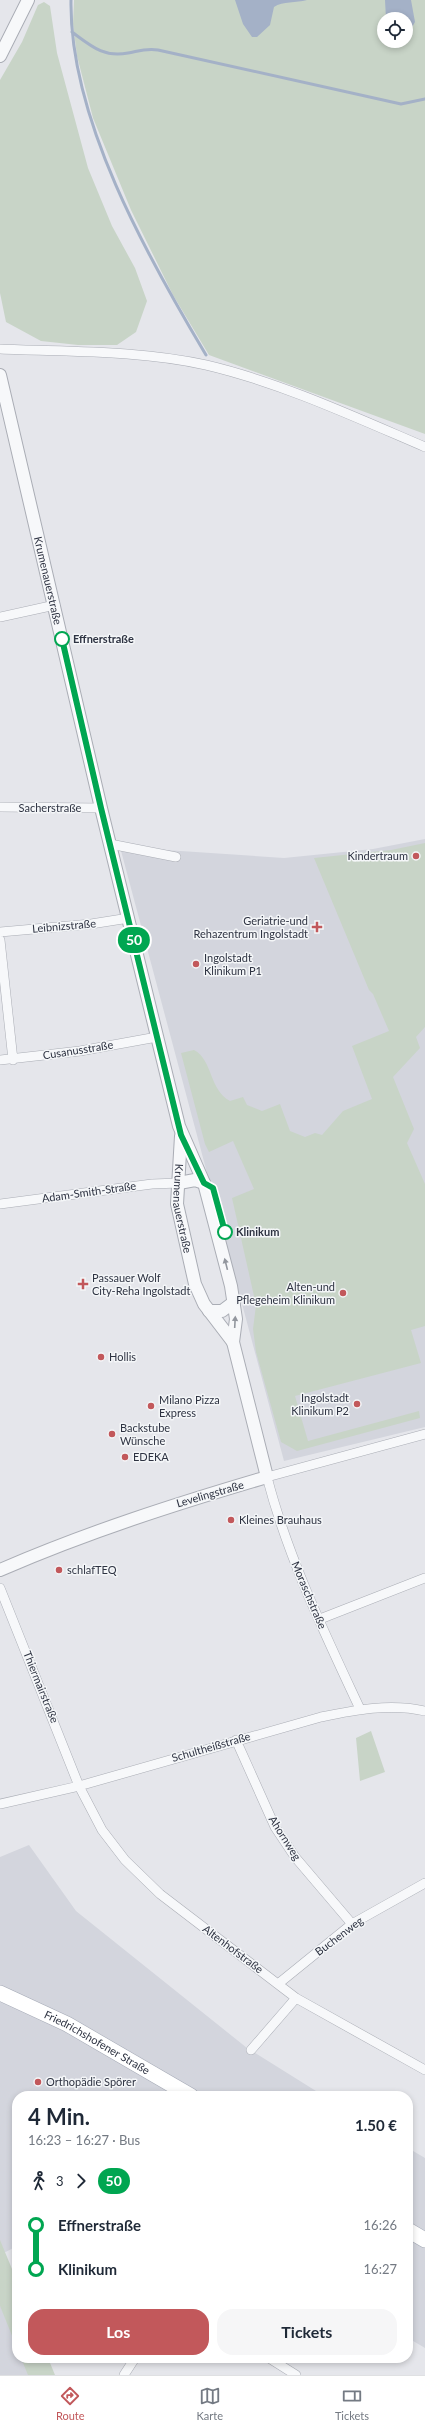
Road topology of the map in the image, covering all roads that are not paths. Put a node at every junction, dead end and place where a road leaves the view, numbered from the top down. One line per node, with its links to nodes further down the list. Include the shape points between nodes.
1 (28, 0): 2 (street)
2 (0, 56)
3 (0, 349): 5 (street, via 133,355 205,365 244,376)
4 (0, 375): 6 (street, Krumenauerstraße)
5 (425, 446)
6 (55, 606): 7 (street); 9 (street, Krumenauerstraße)
7 (0, 617)
8 (0, 808): 9 (street, Sacherstraße)
9 (101, 808): 10 (street, Krumenauerstraße)
10 (110, 844): 11 (street); 12 (street, Krumenauerstraße)
11 (176, 857)
12 (129, 918): 13 (street, Leibnizstraße); 15 (street, Krumenauerstraße)
13 (0, 932)
14 (0, 940): 17 (street)
15 (156, 1037): 17 (street, Cusanusstraße); 18 (street, Krumenauerstraße)
16 (0, 1060): 17 (street, Cusanusstraße)
17 (13, 1060)
18 (181, 1135): 19 (street, Krumenauerstraße); 20 (street, Krumenauerstraße)
19 (179, 1183): 20 (street, via 195,1180); 21 (street, Adam-Smith-Straße, via 152,1184); 23 (street, Krumenauerstraße, via 177,1204 181,1225 195,1284)
20 (204, 1183): 22 (street, Krumenauerstraße, one-way to 20)
21 (0, 1204)
22 (234, 1302): 23 (street, via 222,1311); 24 (street, Krumenauerstraße, one-way to 22)
23 (209, 1311): 24 (street, Krumenauerstraße)
24 (234, 1342): 26 (street, Krumenauerstraße)
25 (425, 1434): 26 (street, Levelingstraße)
26 (267, 1477): 27 (street, Levelingstraße, via 123,1521); 30 (street, Moraschstraße, via 285,1537)
27 (0, 1570)
28 (425, 1578): 30 (street)
29 (0, 1588): 34 (street, Thiermairstraße)
30 (320, 1619): 31 (street, Moraschstraße)
31 (360, 1709): 32 (street, Schultheißstraße, via 393,1707); 33 (street, Schultheißstraße)
32 (425, 1711)
33 (236, 1740): 34 (street, Schultheißstraße); 37 (street, Ahornweg, via 275,1827 295,1857)
34 (79, 1786): 35 (street, Schultheißstraße); 38 (street, Altenhofstraße, via 102,1830 125,1860 160,1894)
35 (0, 1804)
36 (425, 1883): 37 (street, Buchenweg)
37 (352, 1924): 38 (street, Buchenweg)
38 (278, 1984): 40 (street, Altenhofstraße)
39 (0, 1993): 43 (main road, Friedrichshofener Straße, via 67,2024)
40 (296, 1998): 41 (street); 42 (street, Altenhofstraße)
41 (251, 2050)
42 (425, 2070)
43 (182, 2091)
44 (413, 2233): 45 (main road)
45 (425, 2240)
46 (132, 2363): 48 (street)
47 (277, 2363): 49 (street)
48 (124, 2375)
49 (296, 2375)

